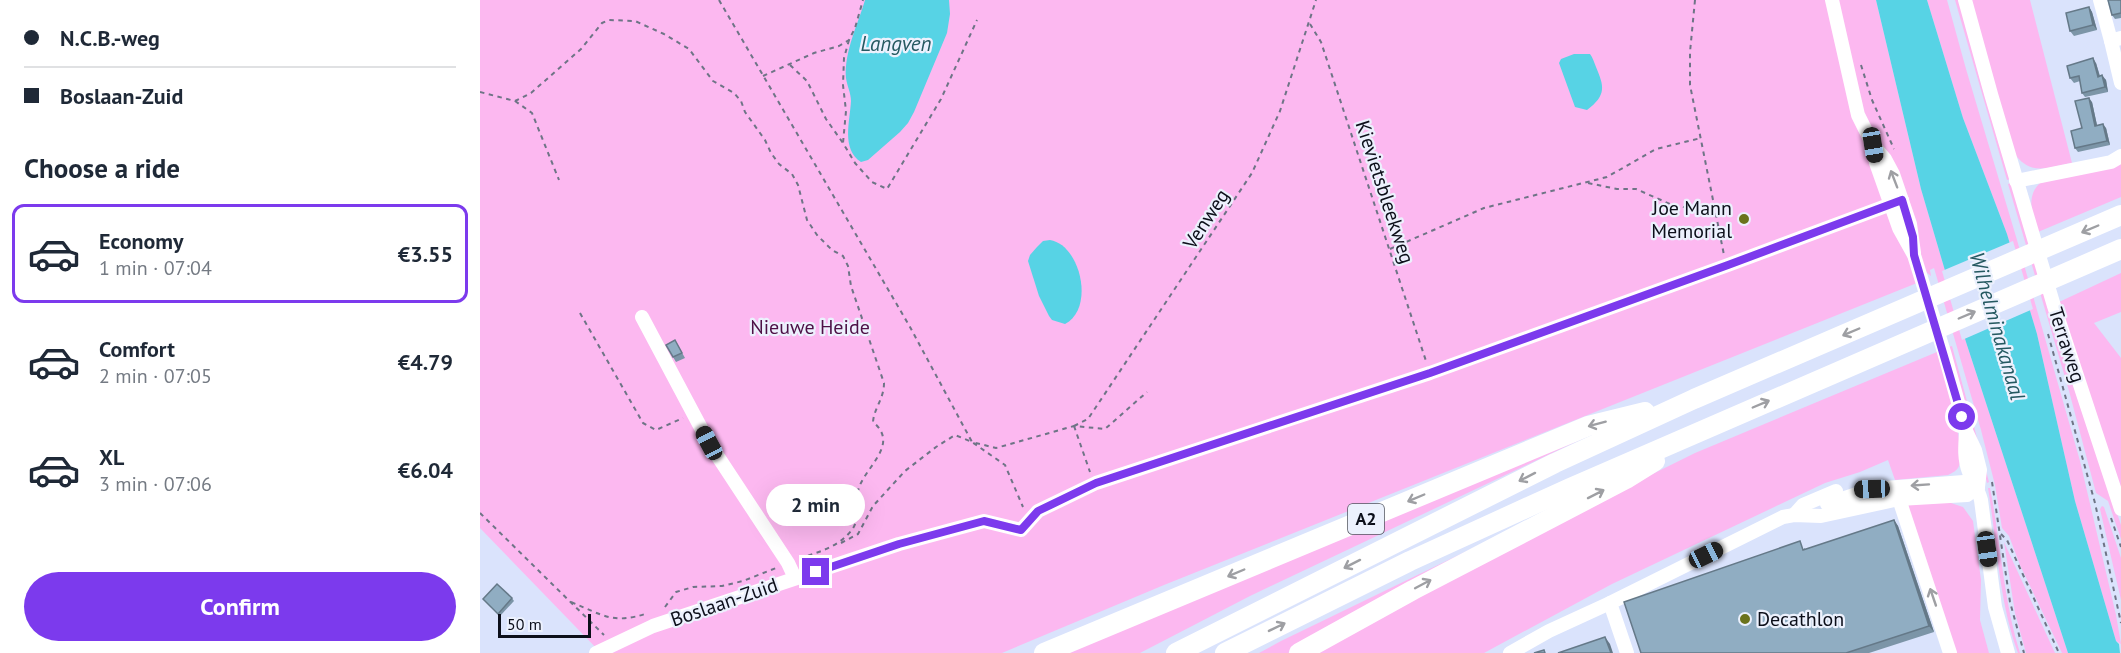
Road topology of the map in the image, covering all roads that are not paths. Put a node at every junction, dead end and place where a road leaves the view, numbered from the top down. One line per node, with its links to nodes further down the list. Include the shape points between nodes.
1 (1832, 0): 8 (street, via 1858,115)
2 (1965, 0): 7 (street, Terraweg)
3 (2100, 0): 4 (street)
4 (2116, 39): 5 (street)
5 (2121, 83)
6 (2121, 156): 7 (street, via 2111,162)
7 (2016, 181): 18 (street, Terraweg)
8 (1896, 202): 14 (street, via 1902,235 1914,255 1966,431 1964,452 1969,473); 20 (street, Boslaan-Zuid, via 1430,373 1096,483 1038,511 1021,530 984,521)
9 (2121, 216): 12 (highway, A2, one-way to 12)
10 (2121, 249): 13 (highway, one-way to 10)
11 (642, 317): 20 (street, via 709,443)
12 (1694, 399): 23 (highway, A2, one-way to 23, via 1588,426); 24 (highway, A2, one-way to 24, via 1555,463)
13 (1707, 427): 25 (highway, one-way to 13, via 1410,561); 26 (highway, one-way to 13, via 1626,479)
14 (1978, 487): 15 (street, one-way to 15, via 1964,482); 16 (street, via 1967,495); 30 (street, via 1995,607)
15 (1872, 489): 17 (street); 19 (street, via 1840,490 1803,505)
16 (1899, 499): 19 (street, via 1821,516); 29 (street, one-way to 16)
17 (1827, 504)
18 (2116, 513)
19 (1794, 514): 21 (street)
20 (795, 578): 22 (street, Boslaan-Zuid, via 653,626)
21 (1610, 603): 27 (street); 28 (street)
22 (596, 653)
23 (1044, 653)
24 (1176, 653)
25 (1225, 653)
26 (1299, 653)
27 (1510, 653)
28 (1627, 653)
29 (1950, 653)
30 (2008, 653)

